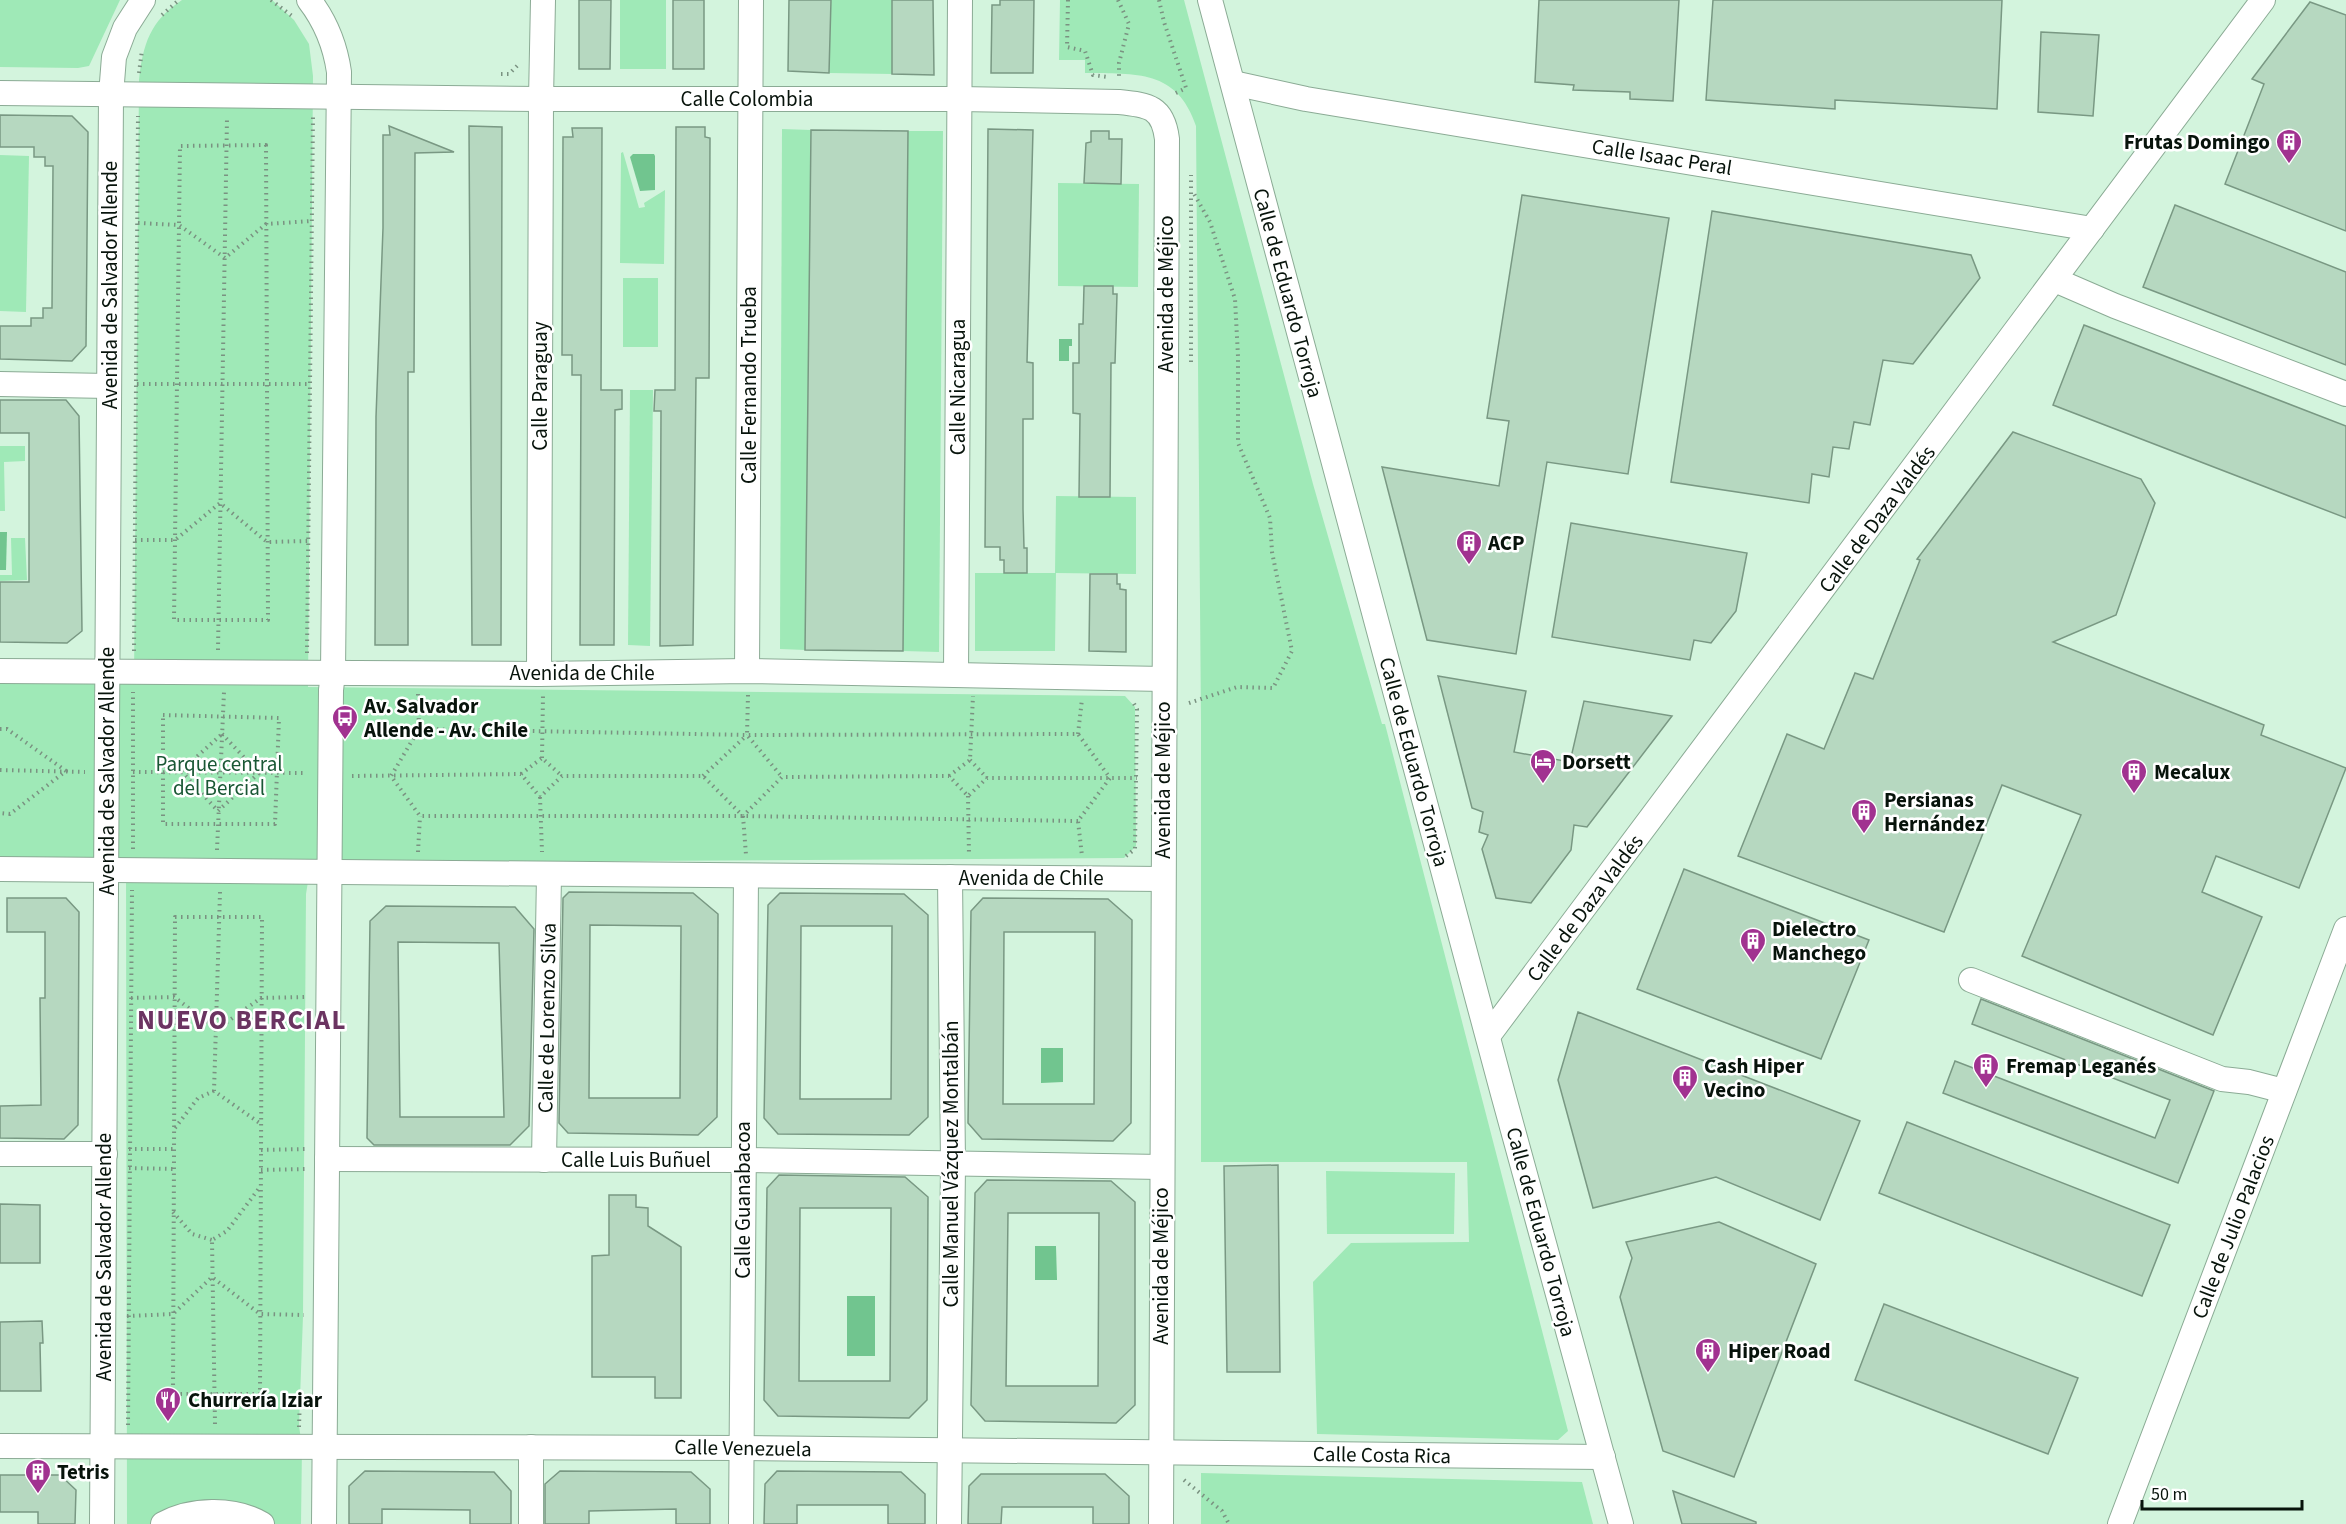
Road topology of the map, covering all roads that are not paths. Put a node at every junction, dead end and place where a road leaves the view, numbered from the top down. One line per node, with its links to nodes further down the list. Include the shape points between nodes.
1 (143, 0): 10 (street, Avenida de Salvador Allende, via 125,28 114,57)
2 (309, 0): 11 (street, via 332,36 339,72)
3 (543, 0): 12 (street, Calle Paraguay)
4 (751, 0): 13 (street, Calle Fernando Trueba)
5 (960, 0): 14 (street, Calle Nicaragua)
6 (1210, 0): 8 (street, Calle de Eduardo Torroja)
7 (2263, 0): 16 (street, Calle de Daza Valdés)
8 (1233, 83): 16 (street, Calle Isaac Peral, via 1306,99); 37 (street, Calle de Eduardo Torroja)
9 (0, 93): 10 (street)
10 (111, 95): 11 (street); 19 (street, Avenida de Salvador Allende)
11 (337, 96): 12 (street, Calle Colombia); 22 (street)
12 (541, 99): 13 (street, Calle Colombia); 27 (street, Calle Paraguay)
13 (750, 99): 14 (street, Calle Colombia); 25 (street, Calle Fernando Trueba)
14 (959, 99): 15 (street, Calle Colombia); 26 (street, Calle Nicaragua)
15 (1164, 103): 23 (street, Avenida de Méjico)
16 (2092, 229): 17 (street, Calle de Daza Valdés)
17 (2055, 280): 20 (street); 37 (street, Calle de Daza Valdés)
18 (0, 384): 19 (street)
19 (109, 386): 24 (street, Avenida de Salvador Allende)
20 (2346, 394)
21 (0, 671): 24 (street, Avenida de Chile)
22 (333, 673): 24 (street, Avenida de Chile, via 218,685); 27 (street, Avenida de Chile); 32 (street)
23 (1164, 679): 26 (street, Avenida de Chile); 34 (street, Avenida de Méjico)
24 (108, 682): 28 (street, Avenida de Salvador Allende)
25 (748, 683): 26 (street, Avenida de Chile); 27 (street, Avenida de Chile)
26 (959, 685)
27 (544, 686)
28 (106, 861): 31 (street, Avenida de Chile); 32 (street, Avenida de Chile, via 136,871); 39 (street, Avenida de Salvador Allende)
29 (746, 861): 30 (street, Avenida de Chile); 33 (street, Avenida de Chile); 43 (street, Calle Guanabacoa)
30 (546, 866): 32 (street, Avenida de Chile); 42 (street, Calle de Lorenzo Silva)
31 (0, 869)
32 (330, 873): 41 (street)
33 (950, 877): 34 (street, Avenida de Chile); 44 (street, Calle Manuel Vázquez Montalbán)
34 (1163, 879): 45 (street, Avenida de Méjico)
35 (2346, 929): 38 (street, Calle de Julio Palacios)
36 (1971, 980): 38 (street, via 2222,1079)
37 (1488, 1036): 53 (street, Calle de Eduardo Torroja)
38 (2284, 1091): 63 (street, Calle de Julio Palacios)
39 (115, 1152): 40 (street); 49 (street, Avenida de Salvador Allende)
40 (0, 1154)
41 (318, 1159): 42 (street, Calle Luis Buñuel); 47 (street)
42 (544, 1160): 43 (street, Calle Luis Buñuel)
43 (743, 1160): 44 (street, Calle Luis Buñuel); 50 (street, Calle Guanabacoa)
44 (953, 1164): 45 (street, Calle Luis Buñuel); 51 (street, Calle Manuel Vázquez Montalbán)
45 (1161, 1167): 52 (street, Avenida de Méjico)
46 (0, 1446): 49 (street)
47 (324, 1446): 48 (street, Calle Venezuela); 49 (street); 57 (street)
48 (531, 1447): 50 (street, Calle Venezuela); 58 (street)
49 (103, 1448): 54 (street, Avenida de Salvador Allende)
50 (742, 1448): 51 (street, Calle Venezuela); 59 (street, Calle Guanabacoa)
51 (950, 1451): 52 (street, Calle Venezuela); 60 (street, Calle Manuel Vázquez Montalbán)
52 (1162, 1452): 53 (street, Calle Costa Rica); 61 (street, Avenida de Méjico)
53 (1603, 1457): 62 (street, Calle de Eduardo Torroja)
54 (102, 1524)
55 (163, 1524): 56 (street, via 201,1512 254,1519)
56 (262, 1524)
57 (324, 1524)
58 (531, 1524)
59 (741, 1524)
60 (949, 1524)
61 (1161, 1524)
62 (1621, 1524)
63 (2120, 1524)

